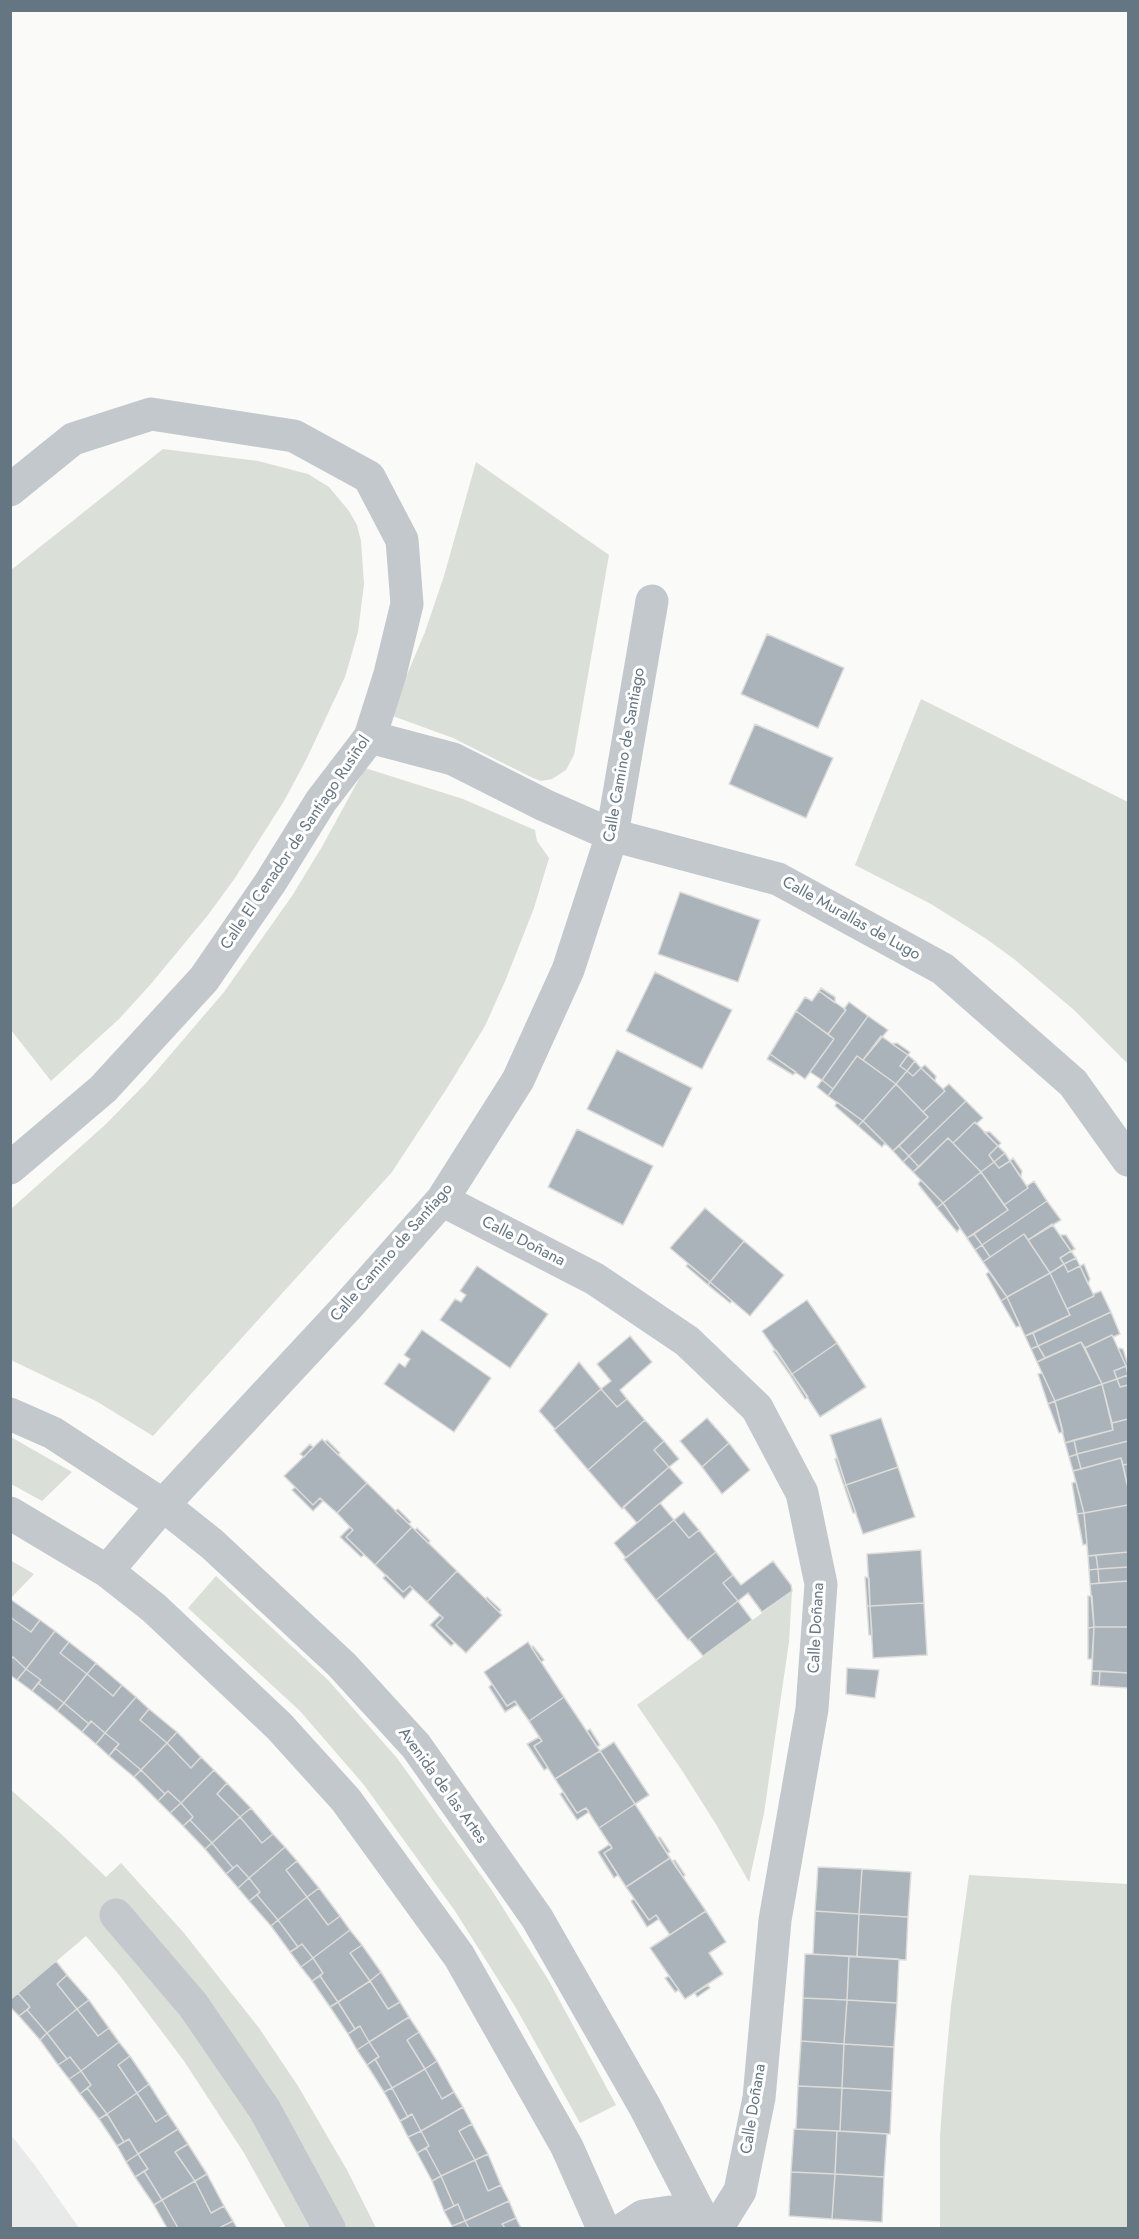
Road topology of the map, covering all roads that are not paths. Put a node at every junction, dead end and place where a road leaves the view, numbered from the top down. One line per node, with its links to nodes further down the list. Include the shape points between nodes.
1 (10, 490): 3 (street, Calle El Cenador de Santiago Rusiñol, via 73,439 151,414 294,436 369,477 402,540 407,604)
2 (652, 601): 4 (street, Calle Camino de Santiago)
3 (370, 737): 4 (street, Calle Murallas de Lugo, via 453,759); 6 (street, Calle El Cenador de Santiago Rusiñol, via 321,801 204,979 104,1089)
4 (612, 835): 5 (street, Calle Murallas de Lugo, via 778,879 943,969 1073,1083); 7 (street, Calle Camino de Santiago, via 568,970 518,1080)
5 (1128, 1160)
6 (10, 1168)
7 (442, 1200): 9 (street, Calle Camino de Santiago); 13 (street, Calle Doñana, via 595,1279 687,1341 757,1408 802,1493 821,1584 812,1709 776,1920 759,2098 740,2191)
8 (10, 1414): 9 (street, Avenida de las Artes, via 53,1433)
9 (163, 1505): 11 (street, Calle Camino de Santiago); 13 (street, Avenida de las Artes, via 212,1544 342,1665 416,1746 537,1918)
10 (10, 1513): 11 (street)
11 (107, 1571): 15 (street, via 154,1608 270,1718 346,1800 459,1956 567,2147)
12 (116, 1915): 14 (street, via 193,2005 265,2110)
13 (711, 2224): 16 (street, via 670,2212 642,2216)
14 (329, 2229)
15 (603, 2229)
16 (625, 2229)

